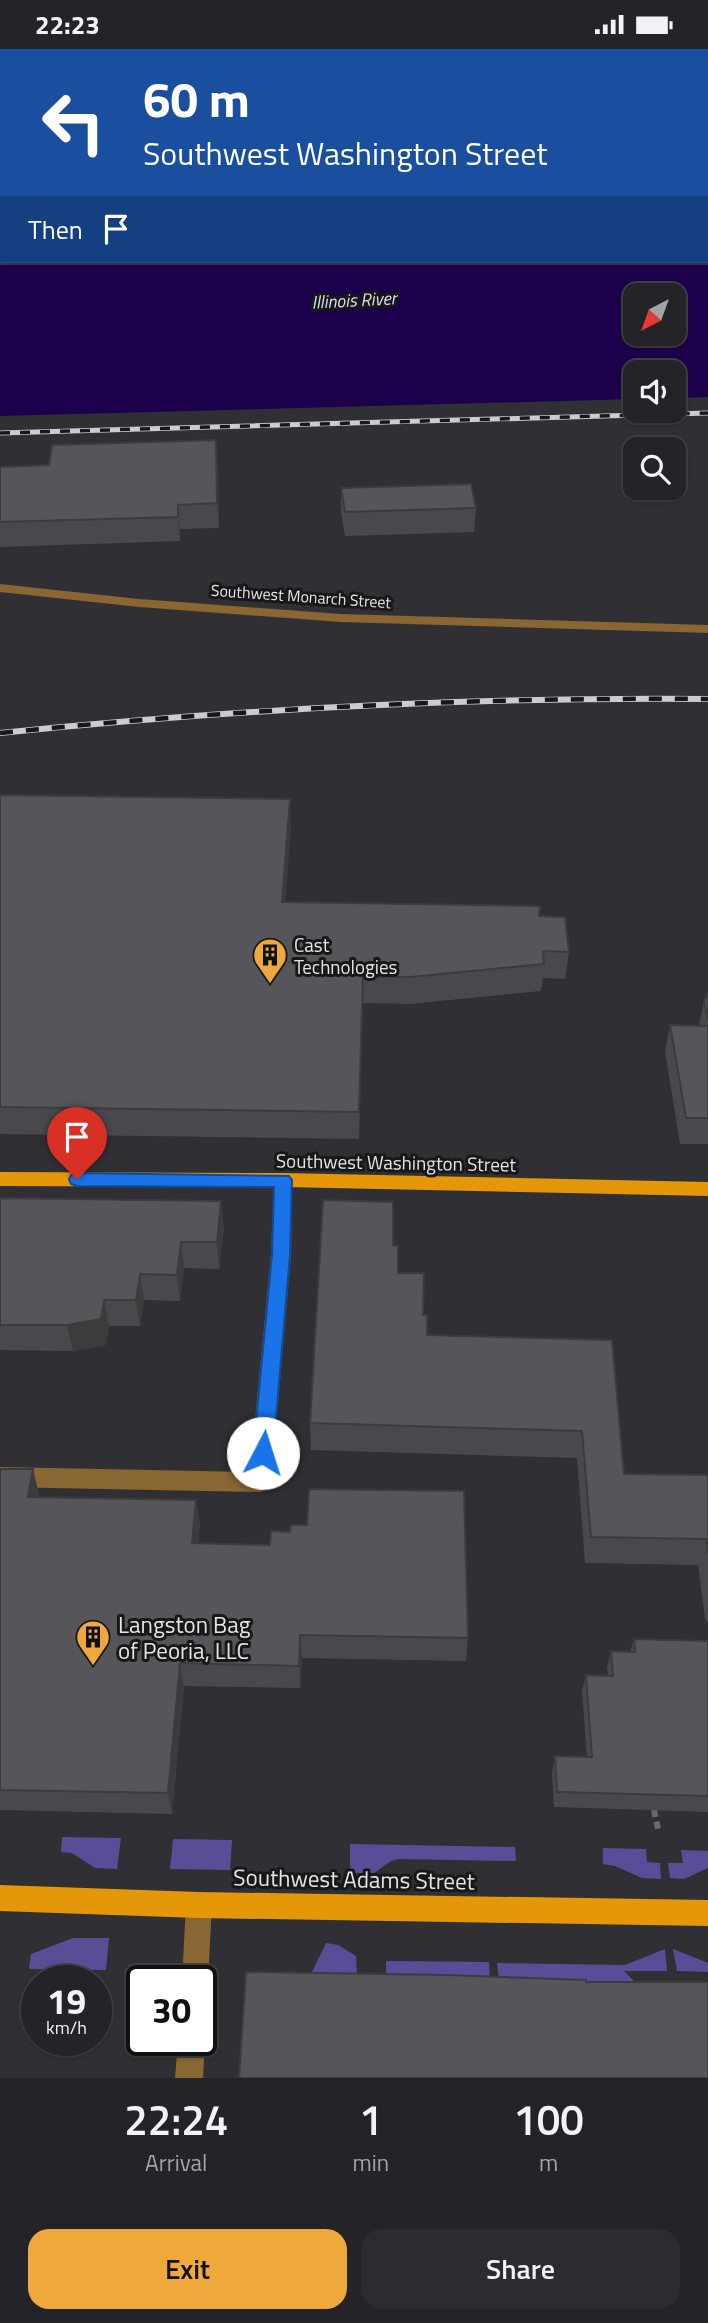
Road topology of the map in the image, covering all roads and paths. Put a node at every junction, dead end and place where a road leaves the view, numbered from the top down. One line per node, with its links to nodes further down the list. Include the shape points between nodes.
1 (0, 588): 2 (street, Southwest Monarch Street, via 341,618)
2 (708, 629)
3 (0, 1179): 4 (main road, Southwest Washington Street)
4 (283, 1180): 5 (main road, Southwest Washington Street); 6 (street, via 281,1255 260,1482)
5 (708, 1189)
6 (0, 1478)
7 (654, 1810): 8 (path)
8 (658, 1829)
9 (0, 1898): 10 (main road, Southwest Adams Street)
10 (199, 1905): 11 (main road, Southwest Adams Street); 12 (street)
11 (708, 1913)
12 (196, 1965)
13 (190, 2056): 14 (street)
14 (189, 2078)

